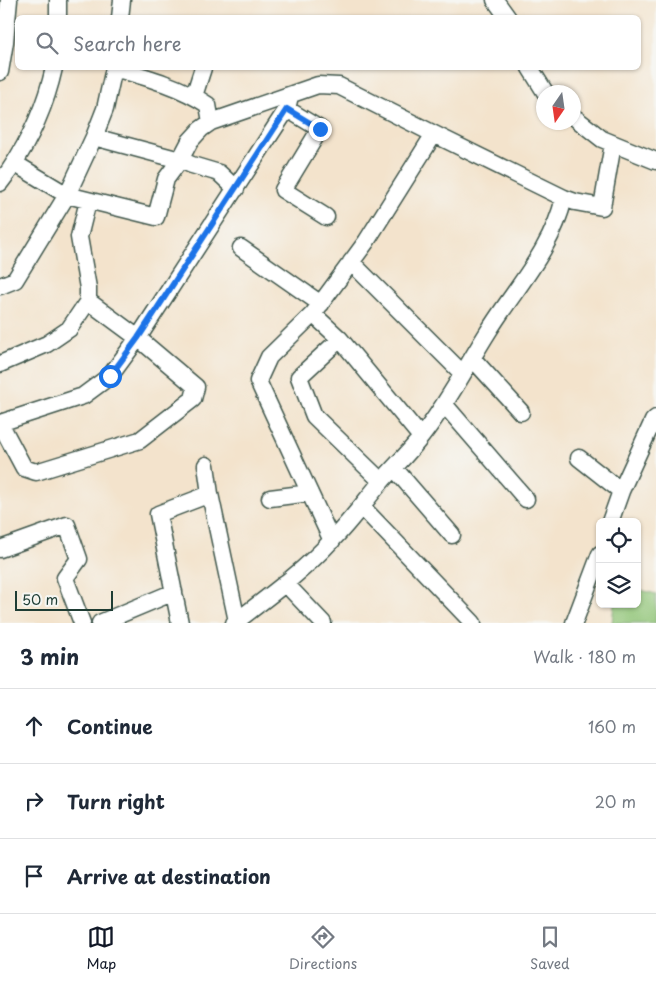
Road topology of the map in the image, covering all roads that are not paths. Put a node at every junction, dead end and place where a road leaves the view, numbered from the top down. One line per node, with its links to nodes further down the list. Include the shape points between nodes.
1 (9, 0): 13 (street)
2 (58, 0): 5 (street)
3 (122, 0): 6 (street)
4 (495, 0): 7 (street)
5 (58, 15)
6 (120, 15)
7 (506, 15)
8 (53, 70): 24 (street, via 41,110)
9 (114, 70): 20 (street, via 105,109)
10 (121, 70): 15 (street)
11 (202, 70): 15 (street)
12 (531, 70): 14 (street)
13 (0, 72)
14 (541, 85)
15 (194, 96): 17 (street, via 208,106)
16 (289, 102): 17 (street); 19 (street, via 318,85 339,86); 26 (street); 30 (street, via 320,129 283,190)
17 (211, 122): 22 (street, via 190,141)
18 (581, 122): 21 (street)
19 (434, 134): 28 (street); 32 (street)
20 (94, 137): 22 (street); 27 (street)
21 (612, 144): 23 (street); 28 (street, via 602,207)
22 (180, 160): 26 (street, via 219,172); 29 (street, via 166,179 156,217)
23 (656, 161)
24 (14, 163): 25 (street); 27 (street)
25 (0, 181)
26 (236, 188): 36 (street)
27 (67, 195): 29 (street); 33 (street, via 15,280)
28 (564, 198): 38 (street, via 553,232 531,272)
29 (88, 201): 34 (street, via 79,237)
30 (326, 218)
31 (241, 248): 35 (street)
32 (351, 262): 35 (street); 40 (street)
33 (0, 286)
34 (88, 302): 36 (street); 39 (street, via 68,329 47,344)
35 (317, 309): 37 (street); 52 (street, via 269,357 258,381)
36 (138, 338): 44 (street, via 110,376 83,396); 46 (street, via 196,387 193,399 140,440 36,472 24,468)
37 (340, 339): 45 (street); 50 (street, via 299,377 314,416)
38 (473, 359): 40 (street); 42 (street)
39 (0, 364)
40 (462, 373): 41 (street)
41 (444, 404): 45 (street); 55 (street)
42 (521, 412)
43 (656, 418): 51 (street)
44 (0, 423): 46 (street)
45 (421, 437): 49 (street)
46 (7, 454)
47 (579, 458): 51 (street)
48 (206, 465): 53 (street)
49 (394, 468): 50 (street); 58 (street)
50 (381, 481): 56 (street)
51 (621, 491): 57 (street)
52 (310, 493): 54 (street); 59 (street)
53 (210, 494): 63 (street, via 158,514); 64 (street)
54 (270, 498)
55 (526, 499)
56 (362, 506): 59 (street); 69 (street)
57 (611, 518)
58 (452, 535)
59 (332, 541): 62 (street)
60 (0, 549): 65 (street, via 67,525 79,559 65,578)
61 (597, 563): 70 (street)
62 (285, 583): 64 (street); 68 (street)
63 (174, 592): 66 (street); 67 (street)
64 (237, 622)
65 (82, 623)
66 (100, 623)
67 (180, 623)
68 (323, 623)
69 (473, 623)
70 (574, 623)

